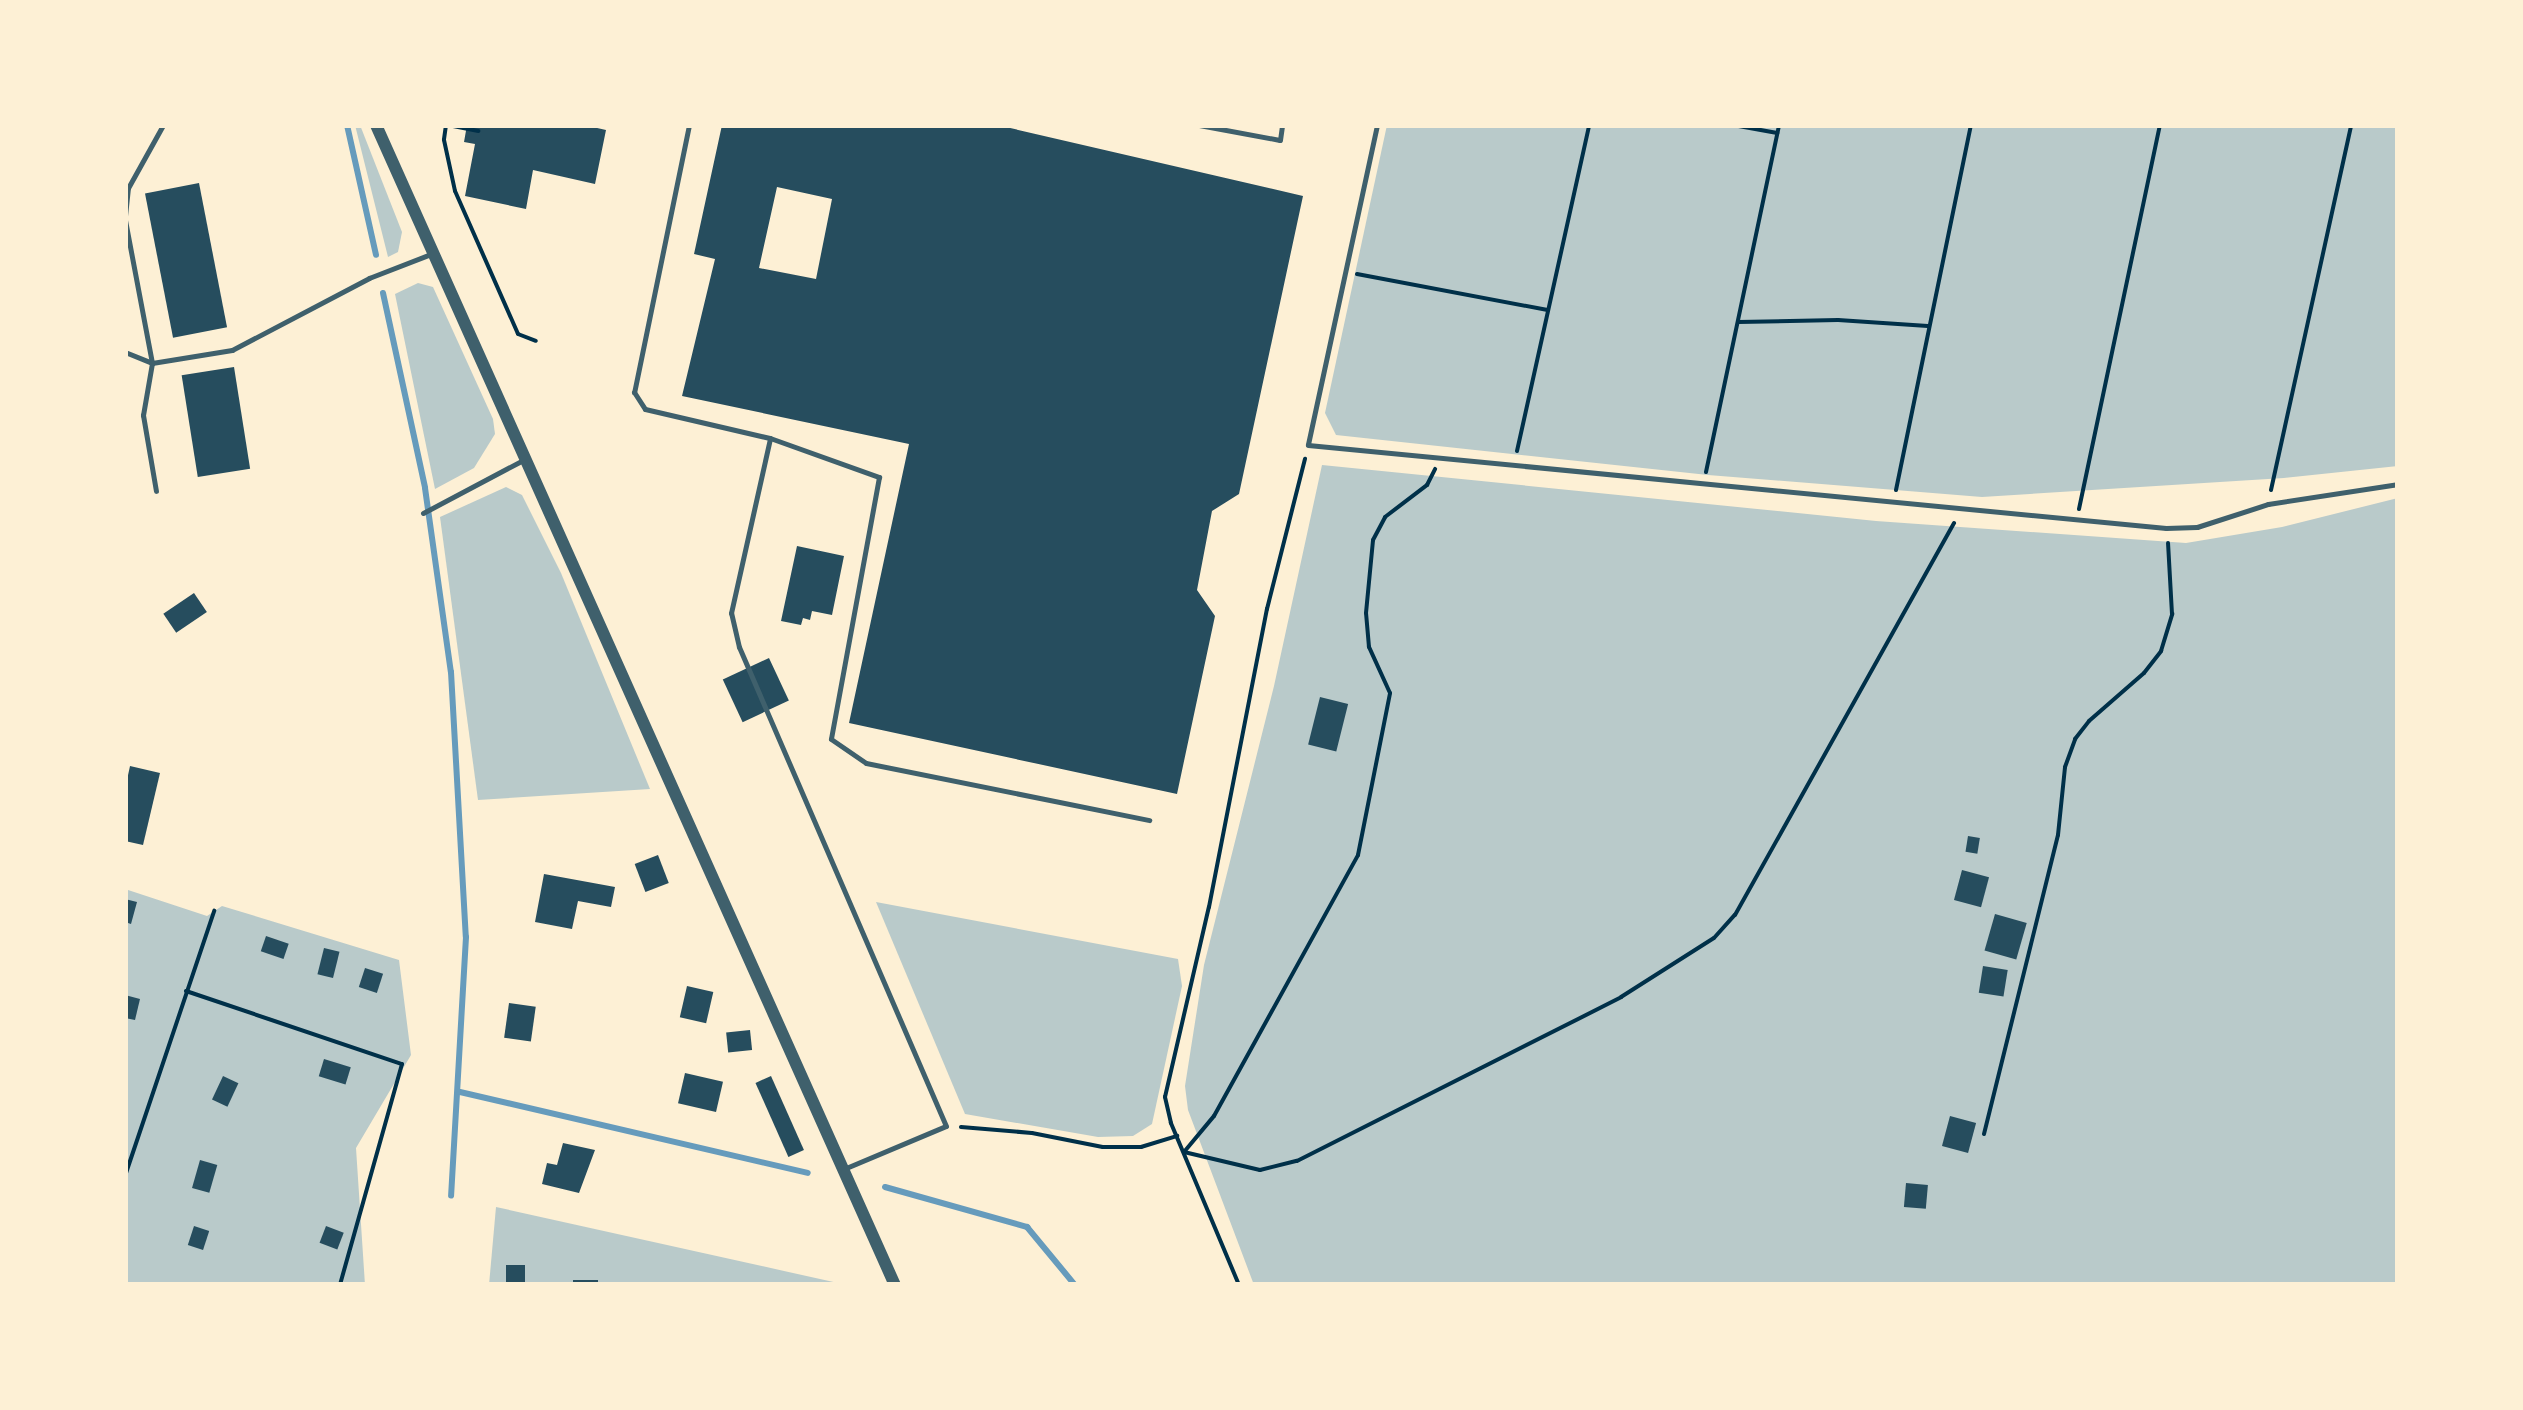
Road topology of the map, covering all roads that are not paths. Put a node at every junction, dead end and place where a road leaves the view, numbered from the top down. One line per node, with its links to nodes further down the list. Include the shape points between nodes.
1 (163, 125): 7 (lane, via 128,188)
2 (376, 125): 8 (street)
3 (689, 125): 11 (lane, via 634,392 644,409)
4 (1199, 125): 5 (lane, via 1280,140)
5 (1282, 125)
6 (1376, 125): 13 (lane, via 1308,445 2166,528)
7 (125, 218): 10 (lane)
8 (434, 252): 10 (lane, via 232,350); 12 (street)
9 (125, 352): 10 (lane)
10 (152, 364): 14 (lane, via 143,416)
11 (770, 438): 16 (lane, via 879,477 831,739 866,763); 17 (lane, via 732,613 738,647 946,1126)
12 (528, 458): 15 (lane); 17 (street)
13 (2398, 484)
14 (156, 491)
15 (424, 513)
16 (1150, 820)
17 (846, 1168): 18 (street)
18 (894, 1285)

